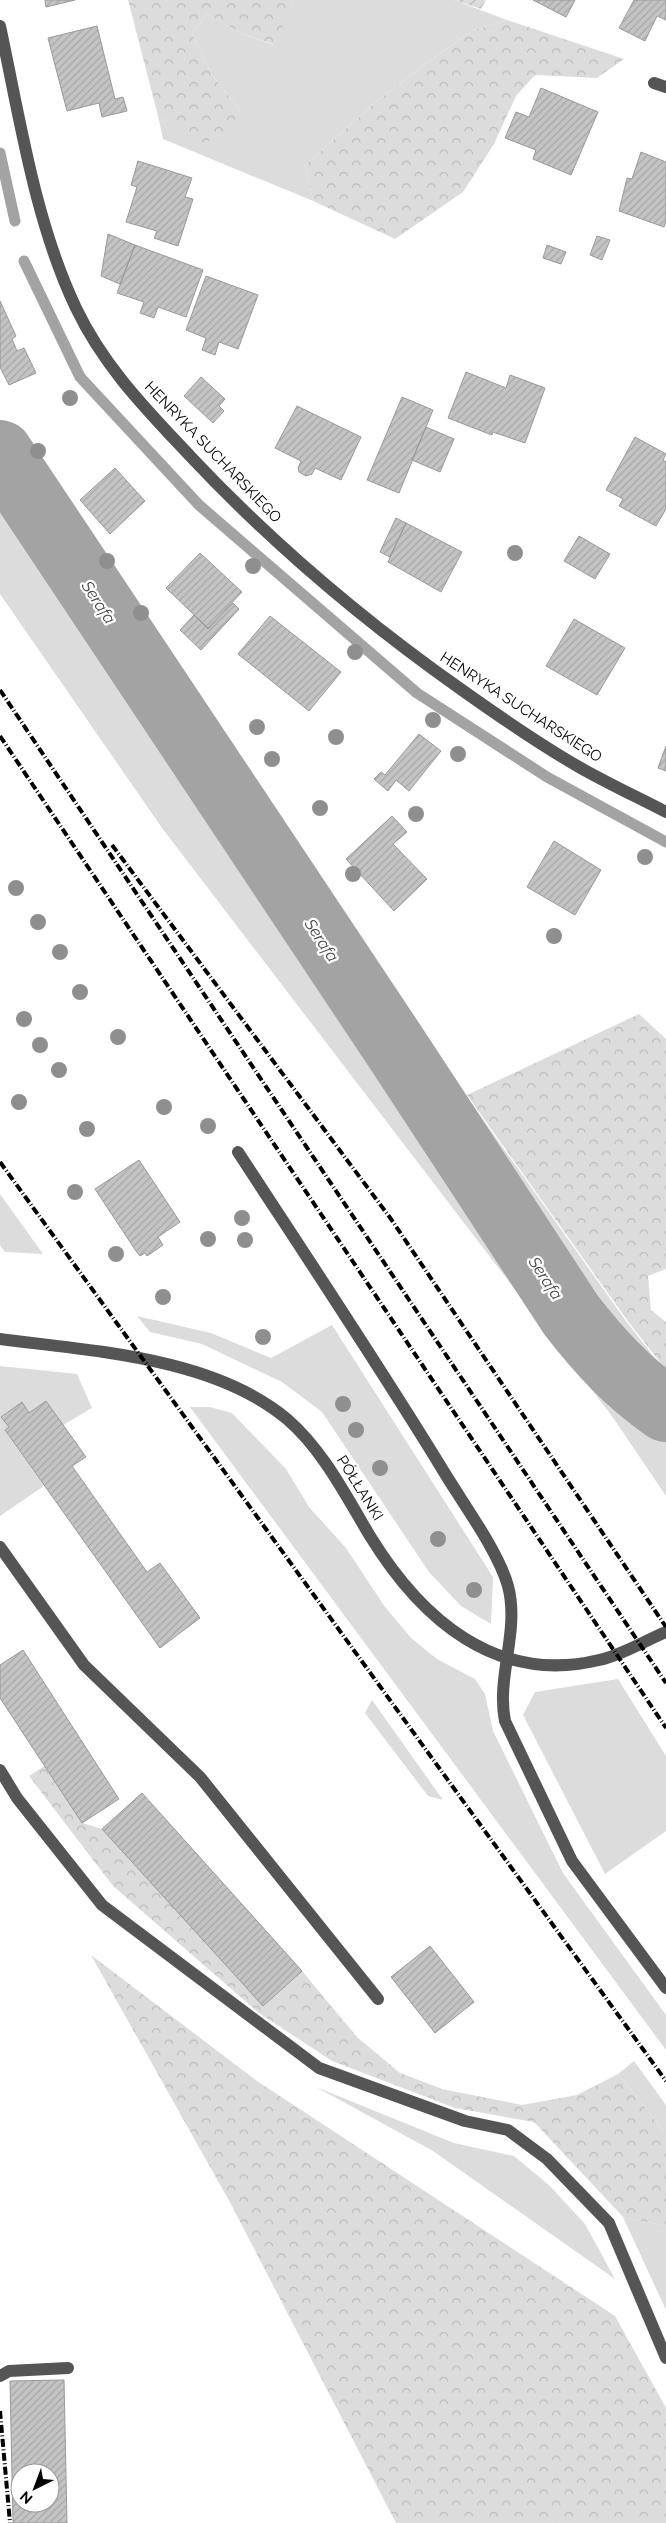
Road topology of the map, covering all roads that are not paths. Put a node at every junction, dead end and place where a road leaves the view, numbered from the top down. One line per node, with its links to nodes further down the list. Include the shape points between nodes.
1 (0, 26): 2 (street, HENRYKA SUCHARSKIEGO, via 57,262 76,308 104,358 136,399 236,504 348,605 495,713 579,767)
2 (666, 812)
3 (238, 1152): 7 (street, via 400,1401 494,1555 510,1598)
4 (0, 1339): 7 (street, PÓŁŁANKI, via 166,1364 231,1386 269,1406 287,1419 316,1450 380,1553 415,1598 465,1639)
5 (0, 1547): 10 (street, via 84,1664 200,1777)
6 (666, 1632): 7 (street, PÓŁŁANKI, via 616,1654 578,1664 545,1666)
7 (506, 1658): 9 (street, via 502,1706 505,1722 561,1841 585,1882)
8 (0, 1770): 11 (street, via 16,1798 102,1905 319,2068 464,2121 508,2130 547,2159 609,2223)
9 (666, 1988)
10 (378, 1999)
11 (666, 2358)
12 (68, 2368): 13 (street, via 8,2371)
13 (0, 2376)

